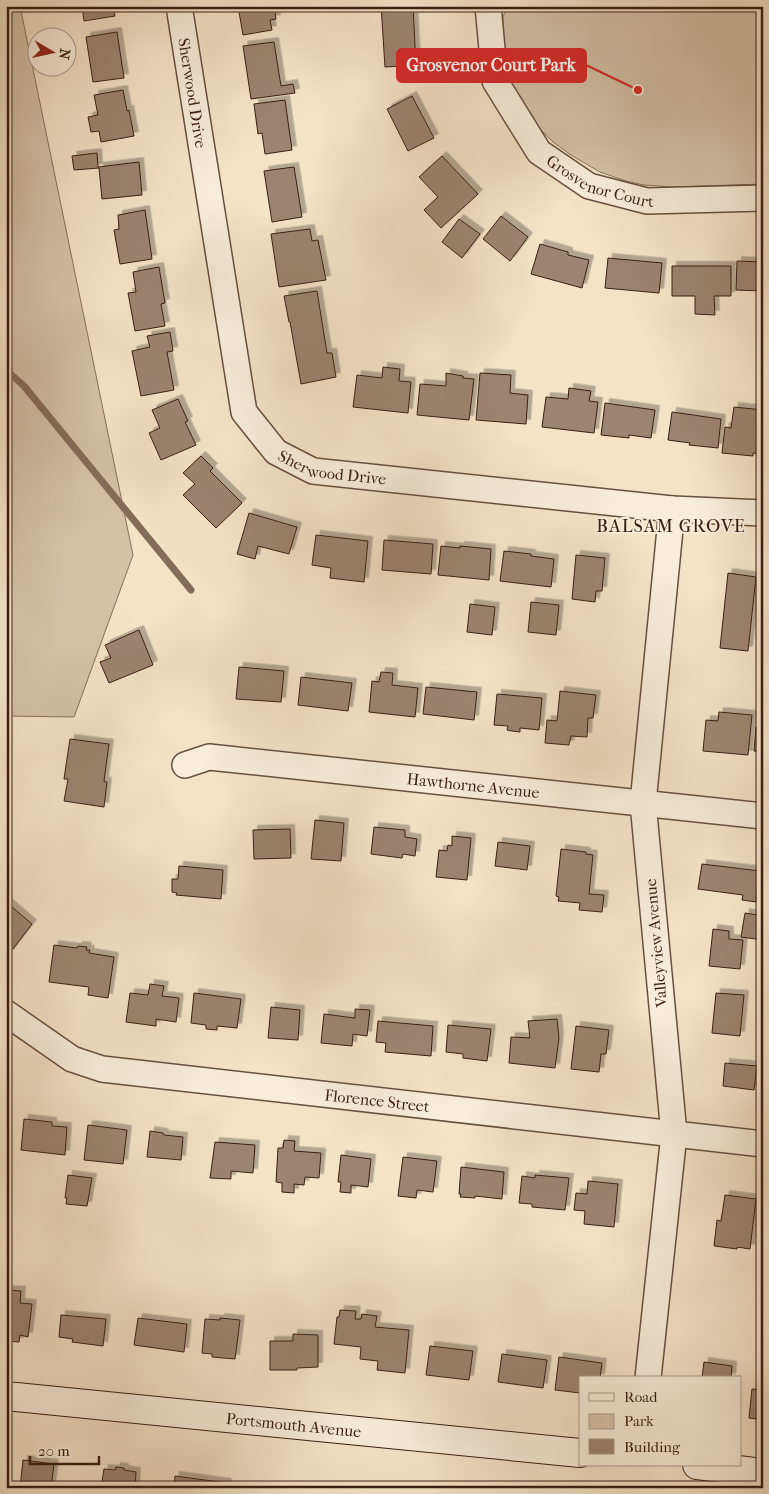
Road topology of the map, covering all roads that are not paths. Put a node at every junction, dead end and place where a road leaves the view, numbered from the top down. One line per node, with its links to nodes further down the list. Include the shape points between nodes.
1 (180, 6): 4 (street, Sherwood Drive, via 244,412 276,452 313,471)
2 (488, 6): 3 (street, Grosvenor Court, via 495,81 539,152 589,186 647,201)
3 (763, 198)
4 (672, 509): 5 (street, Sherwood Drive); 7 (street, Valleyview Avenue)
5 (763, 513)
6 (185, 765): 7 (street, Hawthorne Avenue, via 209,758)
7 (643, 803): 8 (street, Hawthorne Avenue); 10 (street, Valleyview Avenue)
8 (763, 816)
9 (6, 1013): 10 (street, Florence Street, via 72,1059 102,1069)
10 (674, 1134): 11 (street, Florence Street); 12 (street, Valleyview Avenue)
11 (763, 1144)
12 (648, 1376)
13 (6, 1396): 14 (main road, Portsmouth Avenue)
14 (579, 1453)
15 (704, 1466): 16 (main road)
16 (763, 1473)

